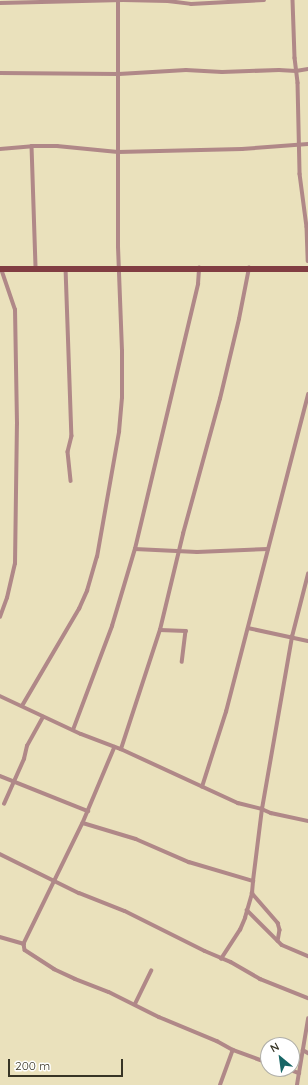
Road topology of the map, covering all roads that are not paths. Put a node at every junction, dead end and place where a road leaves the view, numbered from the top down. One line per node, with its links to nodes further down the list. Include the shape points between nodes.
1 (118, 0): 2 (street, via 191,4); 4 (street); 8 (street)
2 (264, 0)
3 (293, 0): 6 (street)
4 (0, 3)
5 (308, 69): 6 (street)
6 (296, 71): 8 (street, via 186,70); 10 (street)
7 (0, 73): 8 (street)
8 (119, 74): 13 (street)
9 (308, 144): 10 (street)
10 (299, 145): 13 (street); 14 (street)
11 (32, 146): 12 (street); 13 (street); 16 (street)
12 (0, 149)
13 (118, 152): 20 (street)
14 (308, 261)
15 (249, 267): 18 (main road); 21 (main road); 26 (street, via 220,399)
16 (36, 268): 17 (main road); 19 (main road)
17 (66, 268): 20 (main road); 23 (street, via 72,436 69,445)
18 (199, 268): 20 (main road); 24 (street, via 198,284)
19 (0, 269): 28 (street, via 15,310 17,432 15,564)
20 (119, 269): 35 (street, via 122,398 113,473 97,557 80,609)
21 (308, 269)
22 (308, 394): 25 (street)
23 (71, 481)
24 (134, 549): 26 (street); 37 (street, via 107,639)
25 (268, 549): 26 (street); 29 (street)
26 (179, 551): 30 (street)
27 (308, 574): 31 (street)
28 (0, 617)
29 (248, 628): 31 (street); 42 (street, via 226,712)
30 (160, 630): 33 (street, via 186,631); 39 (street)
31 (292, 637): 32 (street); 44 (street)
32 (308, 641)
33 (182, 662)
34 (0, 696): 35 (street)
35 (22, 706): 36 (street)
36 (43, 716): 37 (street); 41 (street, via 27,746)
37 (73, 730): 38 (street)
38 (115, 747): 39 (street); 45 (street)
39 (121, 749): 42 (street)
40 (0, 776): 41 (street)
41 (14, 781): 43 (street); 45 (street)
42 (202, 787): 44 (street, via 238,804)
43 (4, 804)
44 (262, 809): 46 (street); 50 (street)
45 (88, 811): 47 (street)
46 (308, 821)
47 (83, 823): 49 (street); 50 (street, via 136,839 189,862)
48 (0, 854): 49 (street)
49 (55, 881): 55 (street); 57 (street, via 125,910)
50 (253, 881): 51 (street)
51 (252, 894): 52 (street); 54 (street, via 278,923)
52 (247, 910): 54 (street); 57 (street, via 240,930)
53 (0, 937): 55 (street)
54 (278, 941): 56 (street)
55 (24, 944): 60 (street, via 25,950 54,969)
56 (308, 956)
57 (221, 959): 59 (street, via 260,979)
58 (151, 971): 60 (street)
59 (308, 998)
60 (135, 1004): 62 (street)
61 (308, 1019): 63 (street)
62 (233, 1050): 65 (street); 67 (street)
63 (303, 1050): 64 (street); 66 (street)
64 (308, 1053)
65 (260, 1060)
66 (300, 1067)
67 (220, 1085)

